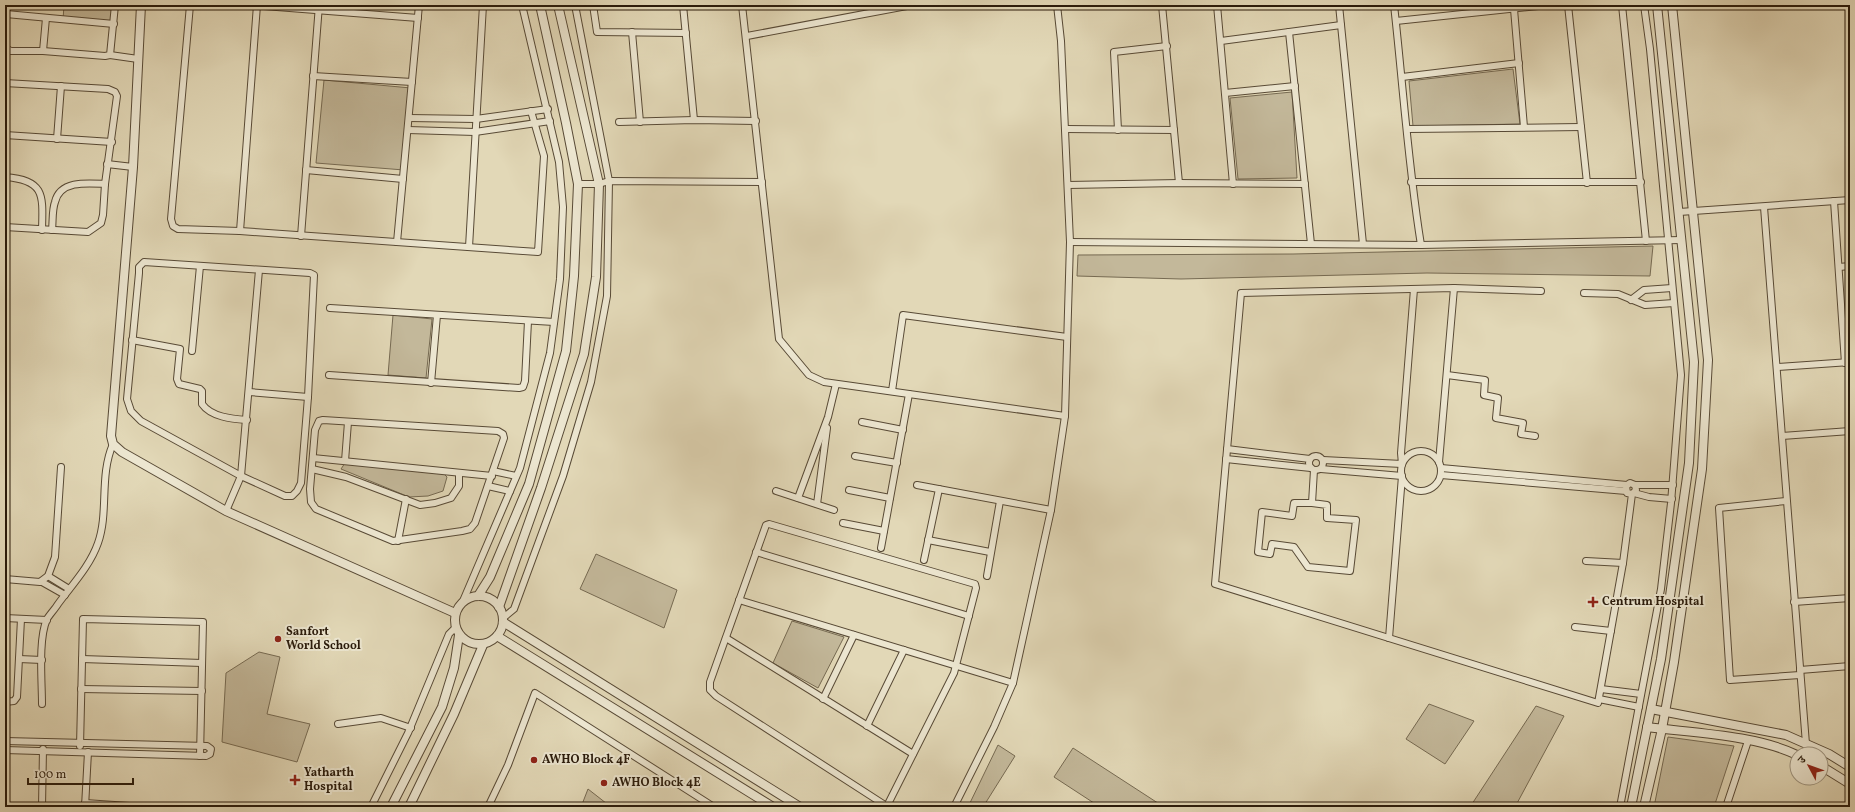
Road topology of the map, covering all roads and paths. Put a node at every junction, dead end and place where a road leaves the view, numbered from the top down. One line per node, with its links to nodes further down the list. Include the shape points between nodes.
1 (7, 5): 30 (street)
2 (115, 5): 34 (street)
3 (141, 5): 46 (street)
4 (190, 5): 101 (street, via 171,219 173,226 178,229)
5 (255, 5): 27 (street); 101 (street)
6 (419, 5): 32 (street)
7 (484, 5): 58 (street)
8 (522, 5): 55 (street)
9 (540, 5): 88 (street)
10 (558, 5): 89 (street)
11 (575, 5): 81 (street)
12 (593, 5): 37 (street, via 598,32)
13 (683, 5): 39 (street)
14 (742, 5): 40 (street)
15 (912, 5): 28 (street)
16 (1058, 5): 67 (street)
17 (1162, 5): 42 (street)
18 (1217, 5): 41 (street)
19 (1340, 5): 35 (street)
20 (1394, 5): 33 (street)
21 (1548, 5): 29 (street)
22 (1568, 5): 66 (street)
23 (1622, 5): 84 (street)
24 (1644, 5): 103 (street)
25 (1656, 5): 96 (street)
26 (1672, 5): 97 (street)
27 (319, 8): 32 (street); 48 (street)
28 (877, 8): 40 (street)
29 (1514, 8): 33 (street); 47 (street)
30 (6, 14): 31 (street); 36 (street)
31 (46, 18): 34 (street); 44 (street)
32 (418, 18): 50 (street)
33 (1396, 21): 49 (street)
34 (114, 24): 45 (street)
35 (1342, 25): 38 (street); 109 (street)
36 (5, 26)
37 (632, 32): 39 (street); 63 (street)
38 (1289, 32): 41 (street); 53 (street)
39 (686, 34): 59 (street)
40 (747, 36): 61 (street)
41 (1220, 41): 54 (street)
42 (1167, 46): 70 (street, via 1114,52); 71 (street)
43 (5, 48): 44 (street, via 11,51)
44 (43, 51): 45 (street)
45 (110, 55): 46 (street)
46 (138, 59): 77 (street)
47 (1519, 63): 49 (street); 65 (street)
48 (313, 76): 50 (street); 78 (street)
49 (1402, 77): 68 (street)
50 (412, 82): 57 (street)
51 (5, 83): 52 (street)
52 (61, 86): 74 (street); 75 (street, via 108,89 115,92 117,96)
53 (1295, 86): 54 (street); 91 (street)
54 (1225, 93): 90 (street)
55 (548, 109): 56 (street); 60 (street)
56 (531, 111): 58 (street); 64 (street)
57 (409, 118): 58 (street); 69 (street)
58 (476, 119): 72 (street)
59 (694, 120): 61 (street); 63 (street)
60 (550, 121): 64 (street); 126 (street, via 559,162 563,207 560,280)
61 (756, 121): 82 (street)
62 (619, 122): 63 (street)
63 (640, 122)
64 (535, 123): 72 (street); 111 (street, via 544,156 538,252)
65 (1524, 127): 66 (street); 68 (street)
66 (1581, 127): 86 (street)
67 (1066, 129): 70 (street); 92 (street)
68 (1408, 129): 83 (street)
69 (408, 130): 72 (street); 80 (street)
70 (1118, 130): 71 (street)
71 (1174, 130): 85 (street)
72 (475, 132): 111 (street)
73 (5, 135): 74 (street)
74 (57, 139): 75 (street)
75 (112, 142): 76 (street)
76 (107, 164): 77 (street); 87 (street)
77 (133, 167): 149 (street, via 111,436)
78 (306, 170): 80 (street); 102 (street)
79 (5, 177): 99 (street, via 27,181 39,191 43,202)
80 (403, 178): 106 (street)
81 (609, 181): 82 (street); 89 (street); 218 (street, via 607,296 591,382 563,476 514,609)
82 (762, 182): 135 (street, via 779,339 809,375)
83 (1411, 182): 86 (street); 110 (street)
84 (1640, 182): 86 (street); 105 (street)
85 (1179, 183): 90 (street); 92 (street)
86 (1587, 183)
87 (105, 184): 100 (street, via 74,185 62,190 54,202); 100 (street, via 101,223 88,232)
88 (578, 184): 89 (street); 207 (street, via 574,276 566,351 528,484 512,528 490,577)
89 (599, 184): 212 (street, via 596,277 584,354)
90 (1233, 184): 91 (street)
91 (1305, 184): 108 (street)
92 (1068, 185): 107 (street)
93 (1850, 200): 94 (street)
94 (1834, 201): 95 (street); 114 (street)
95 (1764, 207): 97 (street); 131 (street)
96 (1679, 212): 97 (street); 104 (street)
97 (1693, 212): 246 (street, via 1708,360 1707,383 1702,470)
98 (5, 227): 99 (street)
99 (42, 230): 100 (street)
100 (52, 230)
101 (240, 231): 102 (street)
102 (301, 236): 106 (street)
103 (1668, 240): 104 (street); 105 (street); 118 (street)
104 (1682, 240): 245 (street, via 1694,362 1689,463 1661,659)
105 (1646, 241): 110 (street)
106 (397, 242): 111 (street)
107 (1070, 242): 108 (street); 127 (street)
108 (1310, 244): 109 (street)
109 (1363, 244): 110 (street)
110 (1421, 245)
111 (469, 247)
112 (200, 266): 115 (street); 128 (street, via 149,262 142,264); 129 (street)
113 (1850, 266): 114 (street)
114 (1839, 267): 130 (street)
115 (259, 270): 137 (street); 139 (street, via 310,273 316,278)
116 (1414, 288): 117 (street); 150 (street, via 1241,293); 159 (street)
117 (1454, 288): 119 (street); 133 (street)
118 (1672, 288): 121 (street, via 1644,290); 122 (street)
119 (1541, 291)
120 (1584, 293): 121 (street, via 1618,294)
121 (1631, 300): 122 (street, via 1645,305)
122 (1674, 303): 173 (street, via 1681,375)
123 (330, 308): 124 (street)
124 (437, 315): 125 (street); 134 (street)
125 (528, 321): 126 (street); 134 (street, via 523,386 519,388)
126 (554, 322): 169 (street, via 550,352)
127 (1067, 337): 136 (street, via 902,315); 140 (street)
128 (132, 340): 142 (street, via 180,349 177,378 179,384 200,389 202,404 208,411 225,417); 168 (street, via 127,399 131,411 141,420)
129 (192, 351)
130 (1848, 363): 131 (street)
131 (1777, 367): 148 (street)
132 (329, 375): 134 (street)
133 (1447, 375): 147 (street, via 1485,380 1484,394 1498,398 1496,418 1523,423 1521,434); 157 (street)
134 (431, 383)
135 (836, 384): 136 (street); 141 (street)
136 (892, 391): 138 (street)
137 (249, 392): 139 (street); 142 (street)
138 (909, 394): 140 (street); 145 (street)
139 (308, 397): 168 (street, via 301,483 297,491 292,496 285,496)
140 (1065, 416): 190 (street)
141 (828, 417): 181 (street); 188 (street)
142 (247, 420): 168 (street)
143 (348, 422): 152 (street, via 319,421 315,430); 156 (street); 166 (street, via 498,431 504,438)
144 (862, 422): 145 (street)
145 (903, 430): 158 (street)
146 (1850, 431): 148 (street)
147 (1535, 436)
148 (1782, 436): 186 (street)
149 (113, 444): 191 (street, via 122,452); 206 (street, via 106,467 102,532 90,561)
150 (1227, 449): 153 (street); 154 (street)
151 (855, 456): 158 (street)
152 (313, 458): 156 (street); 162 (street)
153 (1226, 459): 163 (street); 225 (street, via 1215,584)
154 (1310, 459): 155 (street, via 1317,456); 163 (street)
155 (1323, 460): 159 (street); 164 (street)
156 (344, 461): 165 (street)
157 (1439, 462): 159 (street, via 1429,452 1422,451 1410,454); 161 (street)
158 (897, 463): 182 (street)
159 (1402, 464): 170 (street)
160 (61, 467): 202 (street, via 54,557)
161 (1441, 468): 167 (street); 175 (street)
162 (312, 469): 183 (street, via 346,477); 195 (street, via 311,502 316,509)
163 (1312, 469): 164 (street); 187 (street)
164 (1321, 469): 170 (street)
165 (459, 473): 166 (street); 183 (street, via 459,486 451,498 420,505)
166 (492, 473): 169 (street); 174 (street)
167 (1441, 475): 170 (street, via 1434,487 1421,492 1404,483); 175 (street)
168 (241, 476): 191 (street)
169 (516, 476): 178 (street)
170 (1402, 476): 225 (street)
171 (917, 485): 176 (street)
172 (1635, 485): 173 (street); 175 (street, via 1632,483); 180 (street)
173 (1673, 485): 184 (street)
174 (488, 486): 178 (street); 195 (street, via 475,523 470,529)
175 (1626, 488): 180 (street, via 1629,494)
176 (938, 489): 185 (street); 194 (street)
177 (850, 490): 182 (street)
178 (510, 491): 210 (street)
179 (776, 491): 181 (street)
180 (1633, 494): 184 (street); 201 (street)
181 (798, 498): 188 (street)
182 (890, 498): 193 (street)
183 (406, 499): 195 (street)
184 (1672, 499): 239 (street, via 1661,589)
185 (1000, 501): 190 (street); 198 (street)
186 (1786, 501): 211 (street); 234 (street, via 1719,508 1730,680)
187 (1312, 503): 187 (street, via 1294,502 1292,516 1262,512 1258,552 1270,554 1272,544 1294,547 1308,568 1350,571 1356,520 1326,518 1327,505)
188 (817, 504): 189 (street)
189 (834, 510)
190 (1051, 510): 235 (street)
191 (226, 511): 213 (street)
192 (843, 523): 193 (street)
193 (884, 531): 196 (street)
194 (928, 540): 198 (street); 199 (street)
195 (398, 541)
196 (881, 548)
197 (756, 552): 209 (street); 214 (street); 214 (street, via 764,528 768,524 973,582 976,588)
198 (990, 552): 203 (street)
199 (924, 560)
200 (1586, 561): 201 (street)
201 (1623, 563): 221 (street)
202 (48, 576): 205 (street); 206 (street)
203 (987, 576)
204 (5, 579): 205 (street)
205 (42, 582): 206 (street)
206 (67, 592): 217 (street)
207 (478, 596): 210 (street); 212 (street, via 494,601)
208 (1850, 598): 211 (street)
209 (739, 600): 222 (street); 224 (street)
210 (463, 601): 213 (street)
211 (1794, 602): 234 (street)
212 (499, 607): 218 (street)
213 (455, 613): 220 (street)
214 (969, 616): 232 (street)
215 (5, 618): 216 (street)
216 (21, 619): 217 (street); 228 (street)
217 (47, 620): 230 (street)
218 (503, 620): 223 (street); 278 (street)
219 (1575, 626): 221 (street)
220 (457, 631): 226 (street, via 465,641); 250 (street, via 449,634); 273 (street, via 454,668 442,707)
221 (1611, 632): 237 (street)
222 (854, 635): 227 (street); 240 (street)
223 (497, 636): 226 (street); 277 (street)
224 (726, 638): 240 (street); 269 (street, via 710,682 710,690)
225 (1389, 638): 241 (street, via 1598,703)
226 (483, 645): 274 (street, via 454,714)
227 (904, 650): 232 (street); 248 (street)
228 (19, 659): 230 (street); 242 (street, via 17,697 14,701)
229 (82, 659): 231 (street); 231 (street, via 83,619 203,622); 236 (street)
230 (42, 660): 243 (street)
231 (202, 663): 238 (street)
232 (956, 666): 235 (street); 263 (street)
233 (1850, 666): 234 (street)
234 (1800, 672): 256 (street)
235 (1013, 683): 279 (street)
236 (81, 689): 238 (street); 255 (street)
237 (1601, 689): 239 (street); 241 (street)
238 (202, 691): 257 (street)
239 (1641, 694): 244 (street)
240 (823, 699): 248 (street)
241 (1599, 699): 244 (street)
242 (5, 702)
243 (42, 704)
244 (1639, 707): 280 (street)
245 (1651, 709): 246 (street); 249 (street)
246 (1665, 712): 251 (street); 256 (street, via 1786,735)
247 (338, 724): 250 (street, via 381,718)
248 (867, 726): 263 (street)
249 (1647, 727): 251 (street); 281 (street)
250 (410, 728): 272 (street)
251 (1662, 729): 252 (street); 282 (street)
252 (1748, 740): 260 (street, via 1779,746); 283 (street)
253 (5, 741): 254 (street)
254 (43, 742): 255 (street); 259 (street)
255 (80, 743): 257 (street); 261 (street)
256 (1806, 744): 265 (street)
257 (200, 746): 264 (street); 264 (street, via 211,749 209,756)
258 (5, 750): 259 (street)
259 (43, 751): 261 (street); 270 (street)
260 (1789, 751)
261 (79, 752): 262 (street)
262 (88, 752): 264 (street); 268 (street)
263 (913, 754): 269 (street)
264 (200, 756)
265 (1850, 766)
266 (1829, 771): 267 (street)
267 (1850, 784)
268 (85, 805): 271 (street)
269 (888, 806)
270 (42, 807)
271 (144, 807)
272 (371, 807)
273 (391, 807)
274 (409, 807)
275 (488, 807): 276 (street, via 508,765 535,693)
276 (714, 807)
277 (773, 807)
278 (800, 807)
279 (954, 807)
280 (1620, 807)
281 (1631, 807)
282 (1644, 807)
283 (1726, 807)

